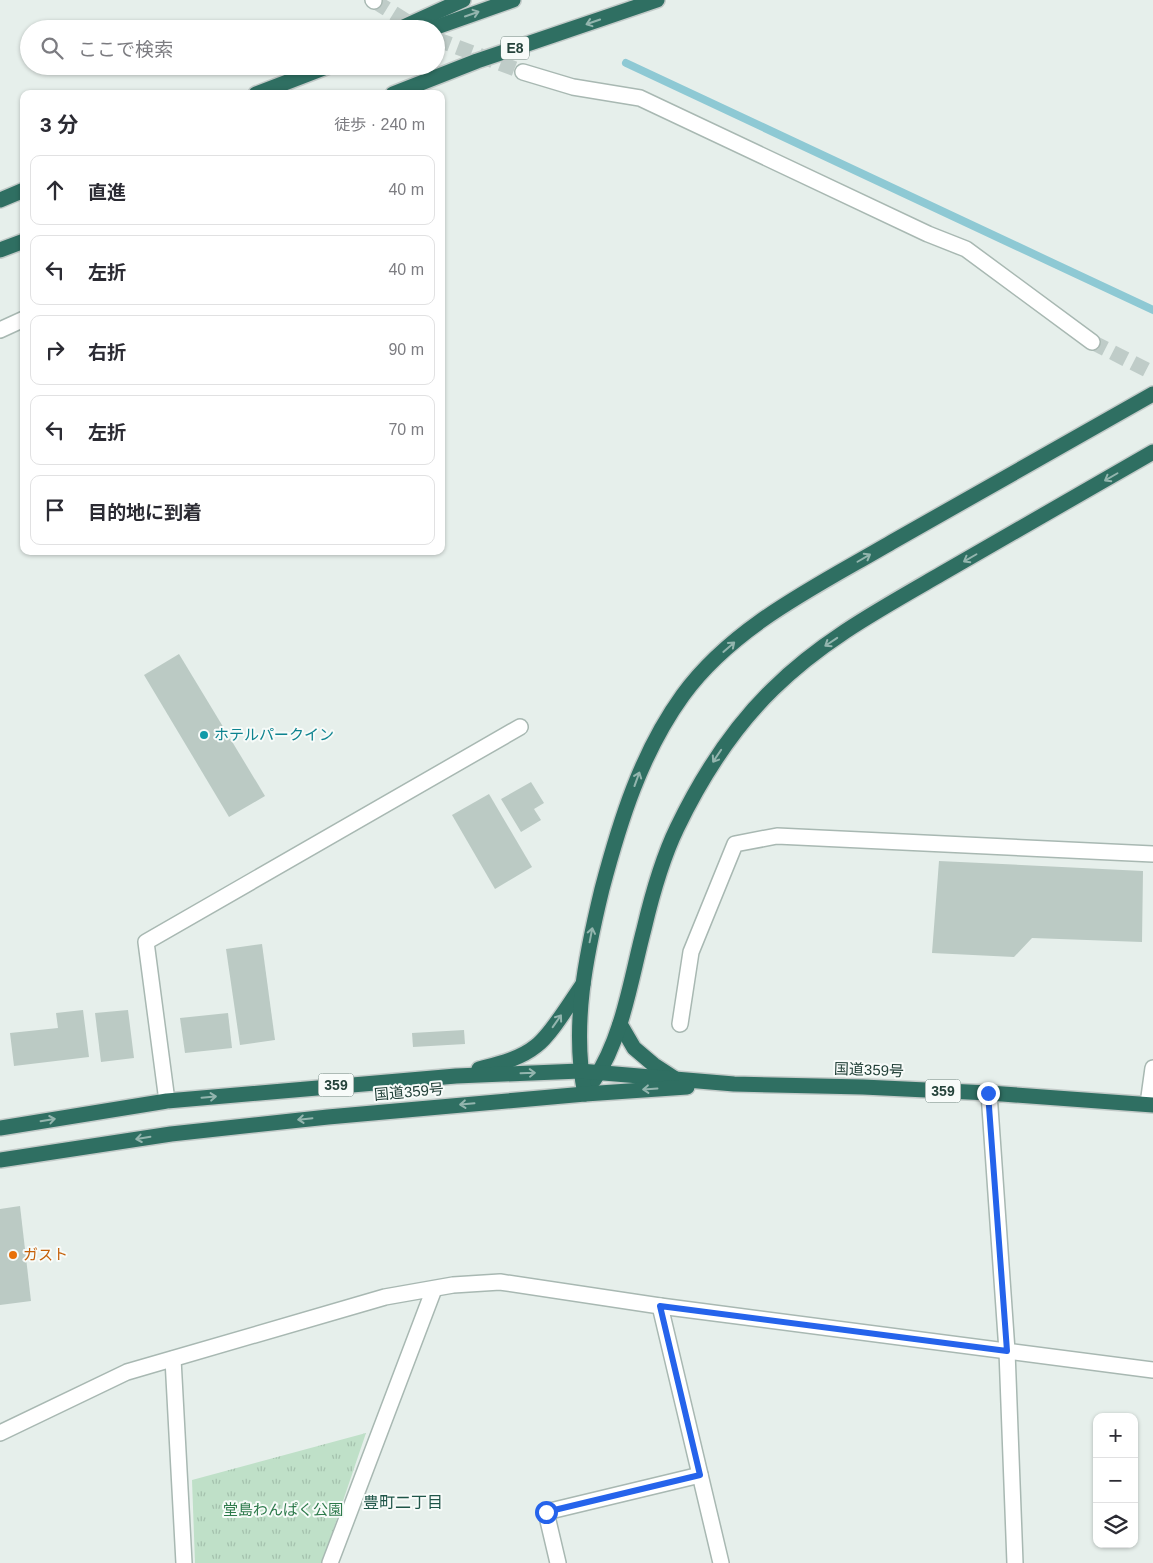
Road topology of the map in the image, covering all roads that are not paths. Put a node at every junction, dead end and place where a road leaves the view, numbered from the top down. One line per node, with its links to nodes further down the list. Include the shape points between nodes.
1 (463, 0): 6 (highway)
2 (513, 0): 7 (highway, one-way to 2)
3 (657, 0): 5 (highway, E8)
4 (666, 0): 5 (highway)
5 (639, 6): 9 (highway, E8, one-way to 9)
6 (419, 20)
7 (445, 24)
8 (523, 72): 22 (street, via 573,87 640,98 966,249)
9 (445, 74)
10 (296, 75): 13 (highway)
11 (306, 75): 14 (highway)
12 (441, 75): 15 (highway, E8, one-way to 15)
13 (264, 90)
14 (266, 90)
15 (403, 90)
16 (20, 192): 17 (highway)
17 (0, 200)
18 (20, 242): 19 (highway)
19 (0, 250)
20 (20, 321): 21 (street)
21 (0, 330)
22 (1092, 342)
23 (1153, 394): 27 (highway, one-way to 23, via 605,879 639,773 660,730 684,694 715,659 749,629 794,600)
24 (1153, 452): 28 (highway, one-way to 28, via 867,618 816,652 773,689 733,732 702,779 676,830 660,874)
25 (520, 727): 38 (street, via 146,942)
26 (1153, 854): 29 (street, via 777,836 735,844 691,952)
27 (584, 983): 31 (highway); 33 (highway, one-way to 27, via 510,1060 536,1046)
28 (620, 1024): 32 (highway); 34 (highway, via 634,1048)
29 (680, 1024)
30 (1153, 1068): 39 (street)
31 (580, 1071): 32 (highway, 国道359号 / 359); 33 (highway, 国道359号 / 359, one-way to 31); 37 (highway)
32 (599, 1072): 34 (highway, 国道359号 / 359); 37 (highway)
33 (456, 1076): 38 (highway, 国道359号 / 359, one-way to 33)
34 (675, 1078): 35 (highway, 国道359号 / 359)
35 (734, 1084): 36 (highway, 国道359号 / 359); 37 (highway, 国道359号 / 359, one-way to 37)
36 (988, 1093): 39 (highway, 国道359号 / 359); 44 (street)
37 (585, 1094): 41 (highway, 国道359号 / 359, one-way to 41, via 181,1133)
38 (167, 1101): 40 (highway, 国道359号 / 359, one-way to 38)
39 (1151, 1105)
40 (0, 1128)
41 (0, 1160)
42 (434, 1288): 43 (street, via 500,1282); 45 (street, via 385,1297); 50 (street)
43 (660, 1306): 44 (street); 48 (street)
44 (1007, 1351): 46 (street); 53 (street)
45 (173, 1359): 47 (street, via 127,1372); 49 (street)
46 (1153, 1370)
47 (0, 1433)
48 (700, 1475): 51 (street, via 546,1512); 52 (street)
49 (184, 1563)
50 (330, 1563)
51 (558, 1563)
52 (721, 1563)
53 (1015, 1563)

